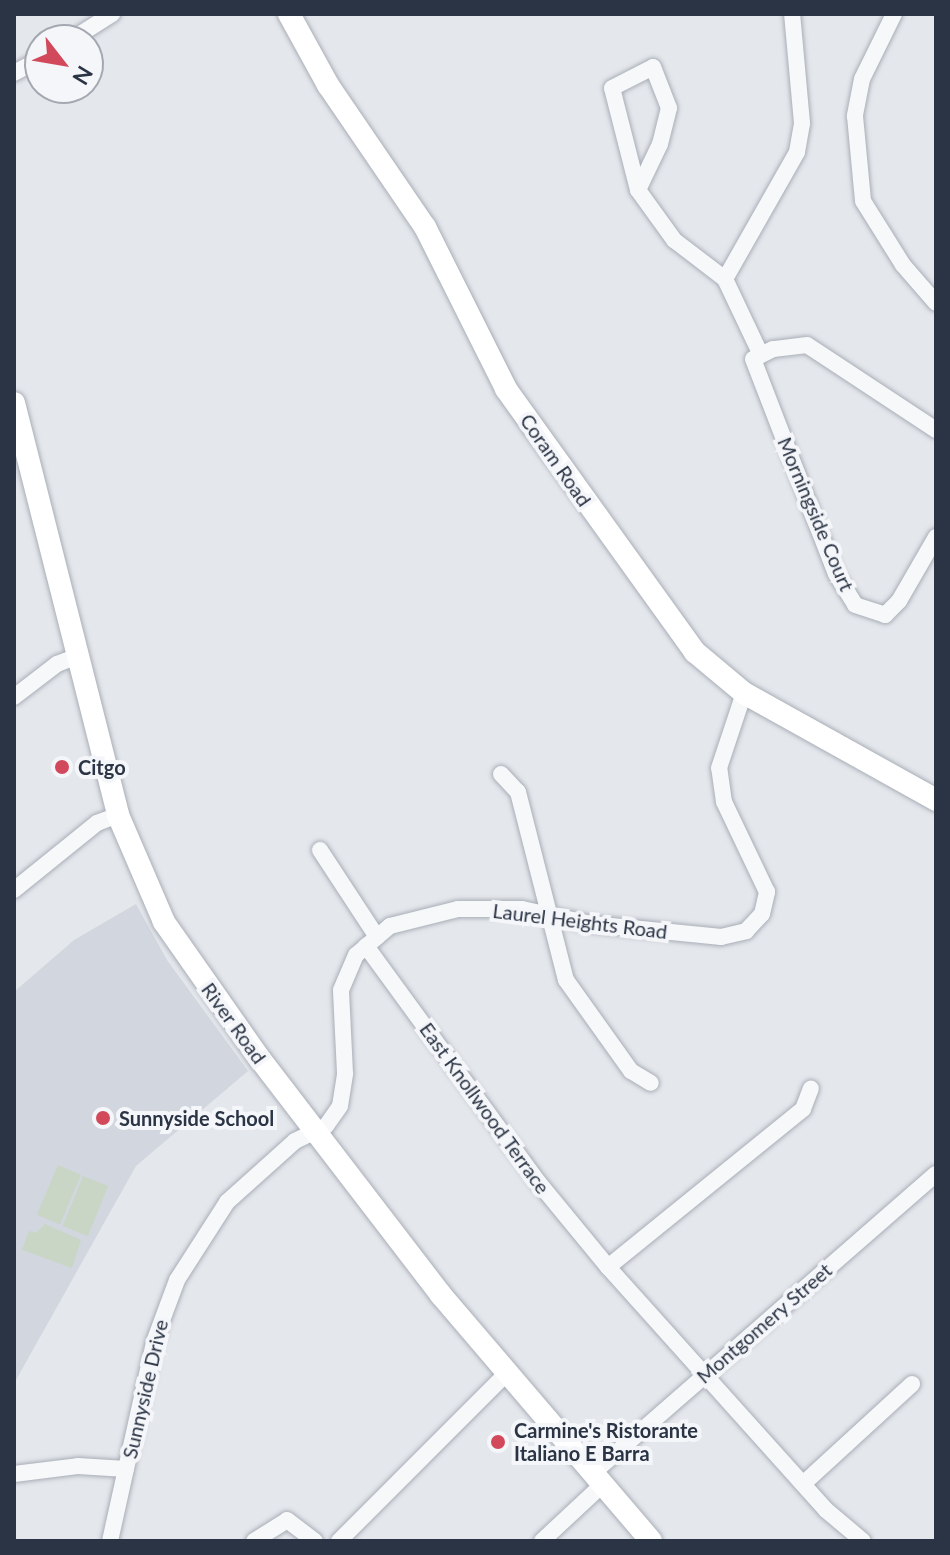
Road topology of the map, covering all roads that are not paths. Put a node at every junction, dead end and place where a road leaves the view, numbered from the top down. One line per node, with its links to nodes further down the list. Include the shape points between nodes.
1 (289, 14): 12 (main road, Coram Road, via 328,85 425,227 506,389 695,652)
2 (792, 14): 5 (street, via 802,123 797,152)
3 (894, 14): 6 (street, via 862,79 855,116 863,201 903,265)
4 (638, 190): 4 (street, via 660,144 669,108 653,67 612,88); 5 (street, via 674,240)
5 (725, 279): 7 (street, Morningside Court)
6 (936, 303)
7 (761, 355): 9 (street, via 807,345); 10 (street, Morningside Court, via 753,359 836,574 855,605 885,615 899,601)
8 (14, 403): 11 (main road, River Road)
9 (936, 430)
10 (936, 537)
11 (78, 656): 13 (street, via 57,664); 16 (main road, River Road)
12 (744, 693): 15 (main road, Coram Road); 19 (street, Laurel Heights Road, via 719,768 724,802 767,892 753,927 721,937)
13 (14, 697)
14 (501, 774): 19 (street, via 518,792)
15 (936, 800)
16 (118, 815): 18 (street, via 97,823); 23 (main road, River Road, via 169,931)
17 (320, 850): 20 (street, East Knollwood Terrace)
18 (14, 890)
19 (546, 915): 20 (street, Laurel Heights Road, via 458,909 390,926); 21 (street, via 566,980 631,1071)
20 (372, 941): 23 (street, via 349,964 341,990 345,1073 340,1106); 25 (street, East Knollwood Terrace, via 539,1183)
21 (651, 1083)
22 (811, 1088): 25 (street, via 803,1109)
23 (317, 1131): 26 (main road, River Road); 29 (street, Sunnyside Drive, via 270,1161 227,1202 188,1260 154,1342)
24 (936, 1174): 27 (street, Montgomery Street)
25 (608, 1267): 27 (street, East Knollwood Terrace)
26 (506, 1374): 31 (main road, River Road); 36 (street)
27 (703, 1376): 31 (street, Montgomery Street); 32 (street, East Knollwood Terrace)
28 (912, 1384): 32 (street)
29 (126, 1469): 30 (street, Sunnyside Drive, via 78,1466); 33 (street, Sunnyside Drive)
30 (14, 1474)
31 (597, 1479): 37 (street, Montgomery Street); 38 (main road, River Road)
32 (803, 1484): 39 (street, East Knollwood Terrace)
33 (110, 1541)
34 (254, 1541): 35 (street, via 287,1520)
35 (315, 1541)
36 (339, 1541)
37 (542, 1541)
38 (651, 1541)
39 (863, 1541)

